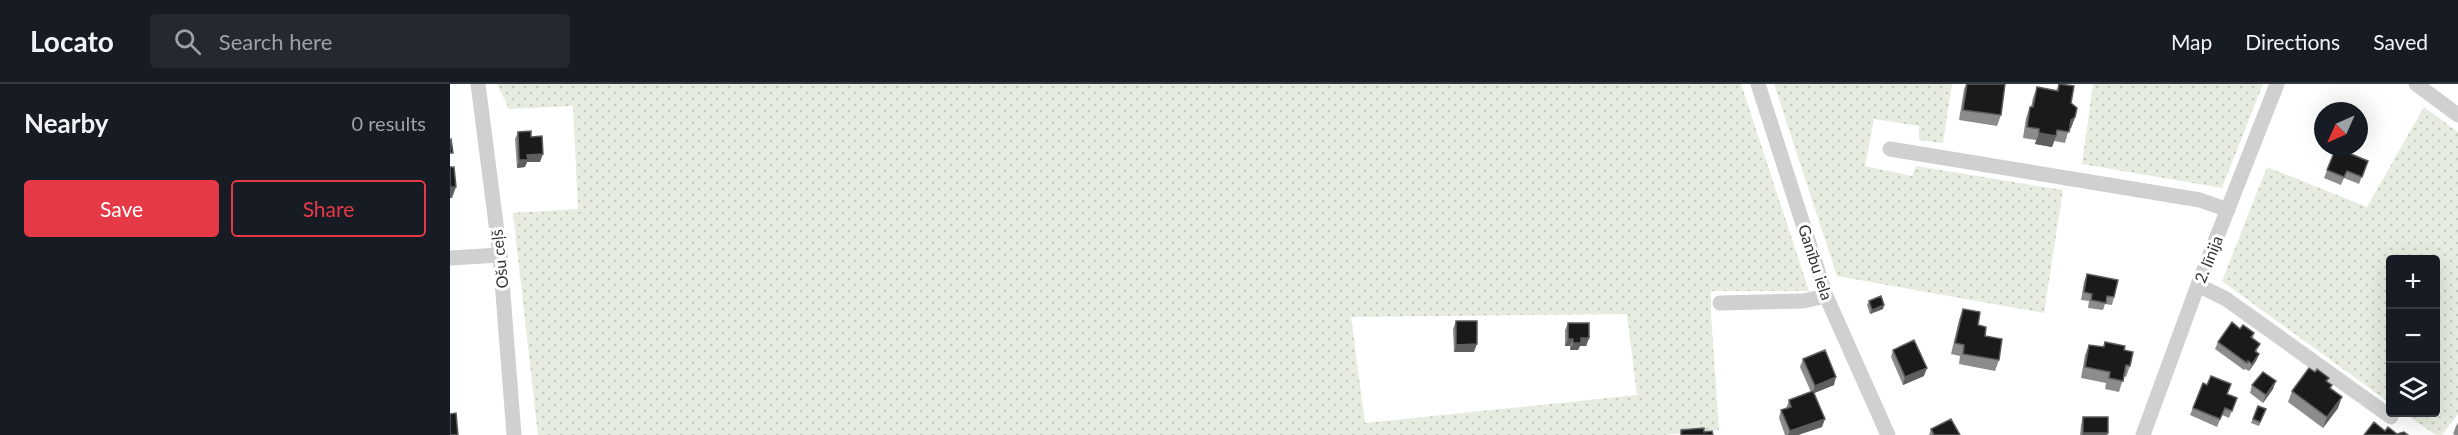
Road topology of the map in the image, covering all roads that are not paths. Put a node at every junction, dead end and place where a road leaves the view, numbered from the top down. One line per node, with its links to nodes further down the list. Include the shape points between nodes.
1 (478, 84): 8 (street, Ošu ceļš)
2 (1758, 84): 11 (street, Ganību iela)
3 (2277, 84): 7 (street, 2. līnija)
4 (2416, 84): 5 (street)
5 (2458, 115)
6 (1890, 149): 7 (street, via 2200,200)
7 (2228, 210): 10 (street, 2. līnija)
8 (500, 255): 9 (street); 14 (street, Ošu ceļš)
9 (450, 258)
10 (2198, 285): 13 (street, via 2226,299); 16 (street, 2. līnija)
11 (1826, 296): 12 (street, via 1803,301); 15 (street, Ganību iela)
12 (1720, 303)
13 (2386, 413)
14 (514, 435)
15 (1888, 435)
16 (2143, 435)

